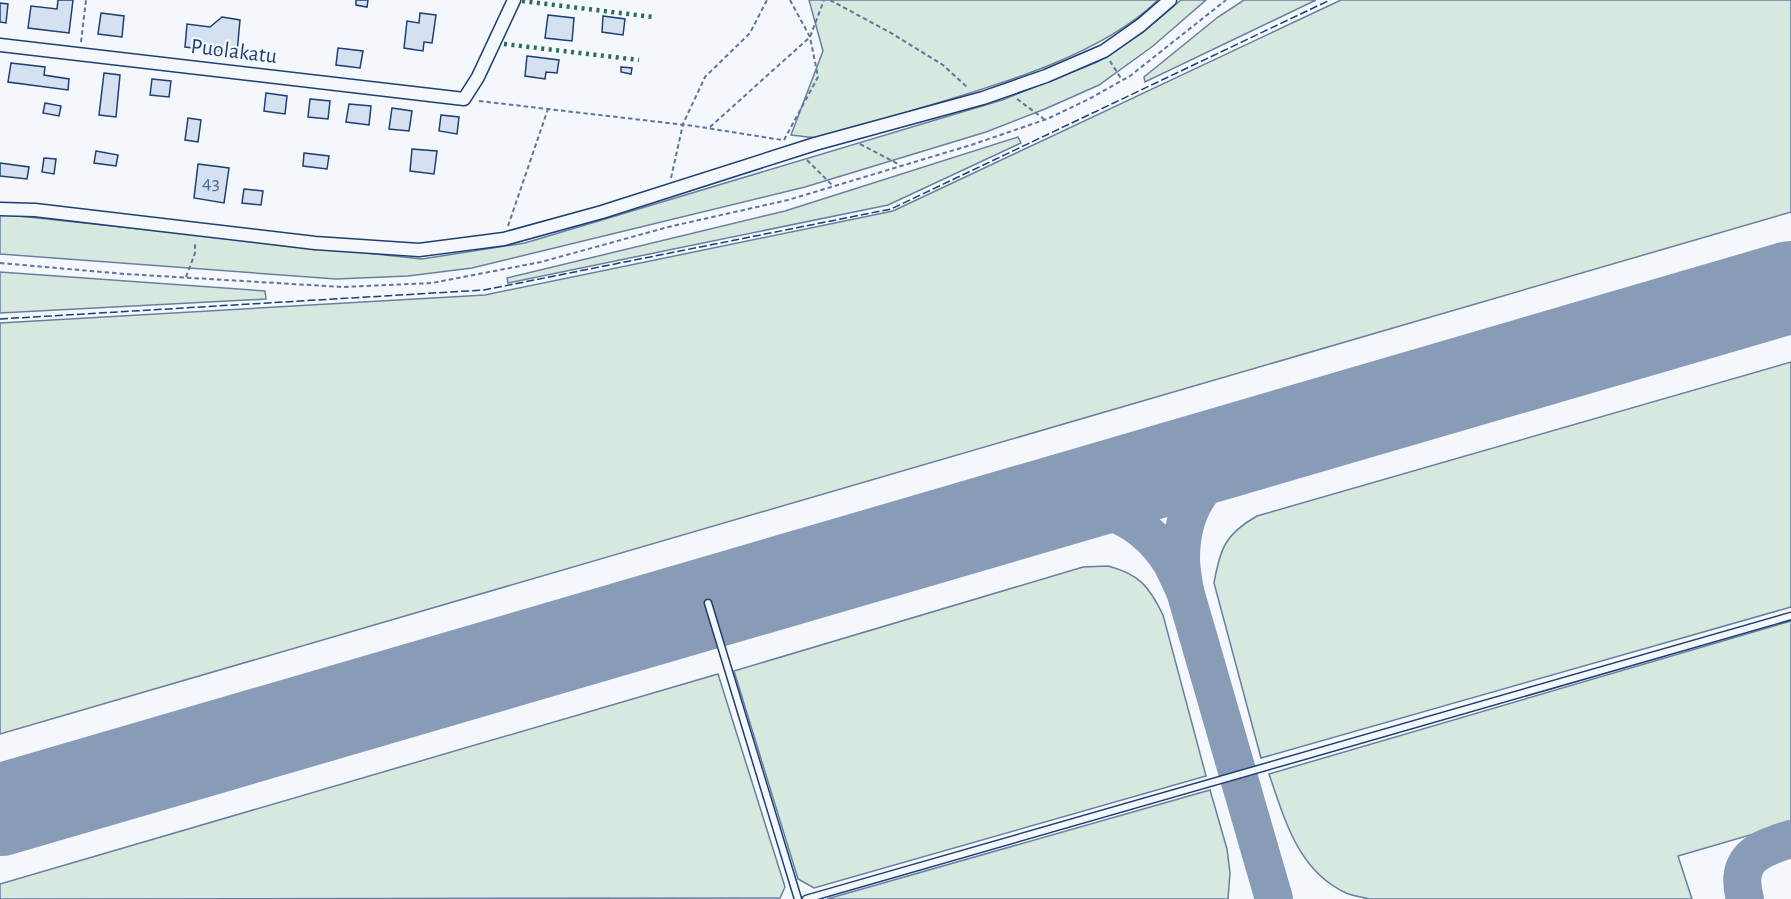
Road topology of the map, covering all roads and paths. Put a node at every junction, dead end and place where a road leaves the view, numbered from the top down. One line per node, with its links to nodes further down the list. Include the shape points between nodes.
1 (86, 0): 11 (path)
2 (514, 0): 15 (street)
3 (767, 0): 18 (path, via 750,33 705,77)
4 (790, 0): 8 (path)
5 (824, 0): 8 (path)
6 (830, 0): 14 (path, via 943,65)
7 (1170, 0): 10 (street)
8 (810, 38): 19 (path); 21 (path, via 818,77)
9 (0, 45): 11 (street, Puolakatu)
10 (1104, 51): 12 (path); 13 (street)
11 (79, 54): 15 (street, Puolakatu)
12 (1122, 80)
13 (1005, 90): 14 (street); 17 (path)
14 (983, 98): 20 (street)
15 (464, 99): 16 (path)
16 (548, 109): 18 (path); 29 (path)
17 (1045, 119)
18 (683, 124): 19 (path); 26 (path)
19 (709, 128): 21 (path)
20 (844, 136): 22 (street); 24 (path)
21 (784, 140): 23 (path)
22 (796, 150): 23 (street); 25 (path)
23 (773, 157): 26 (street)
24 (901, 165)
25 (833, 186)
26 (668, 191): 29 (street)
27 (0, 209): 28 (street)
28 (196, 230): 29 (street, via 419,250); 30 (path, via 195,253)
29 (504, 239)
30 (185, 278)
31 (708, 603): 33 (lane)
32 (1791, 616): 34 (lane)
33 (798, 899)
34 (806, 899)

